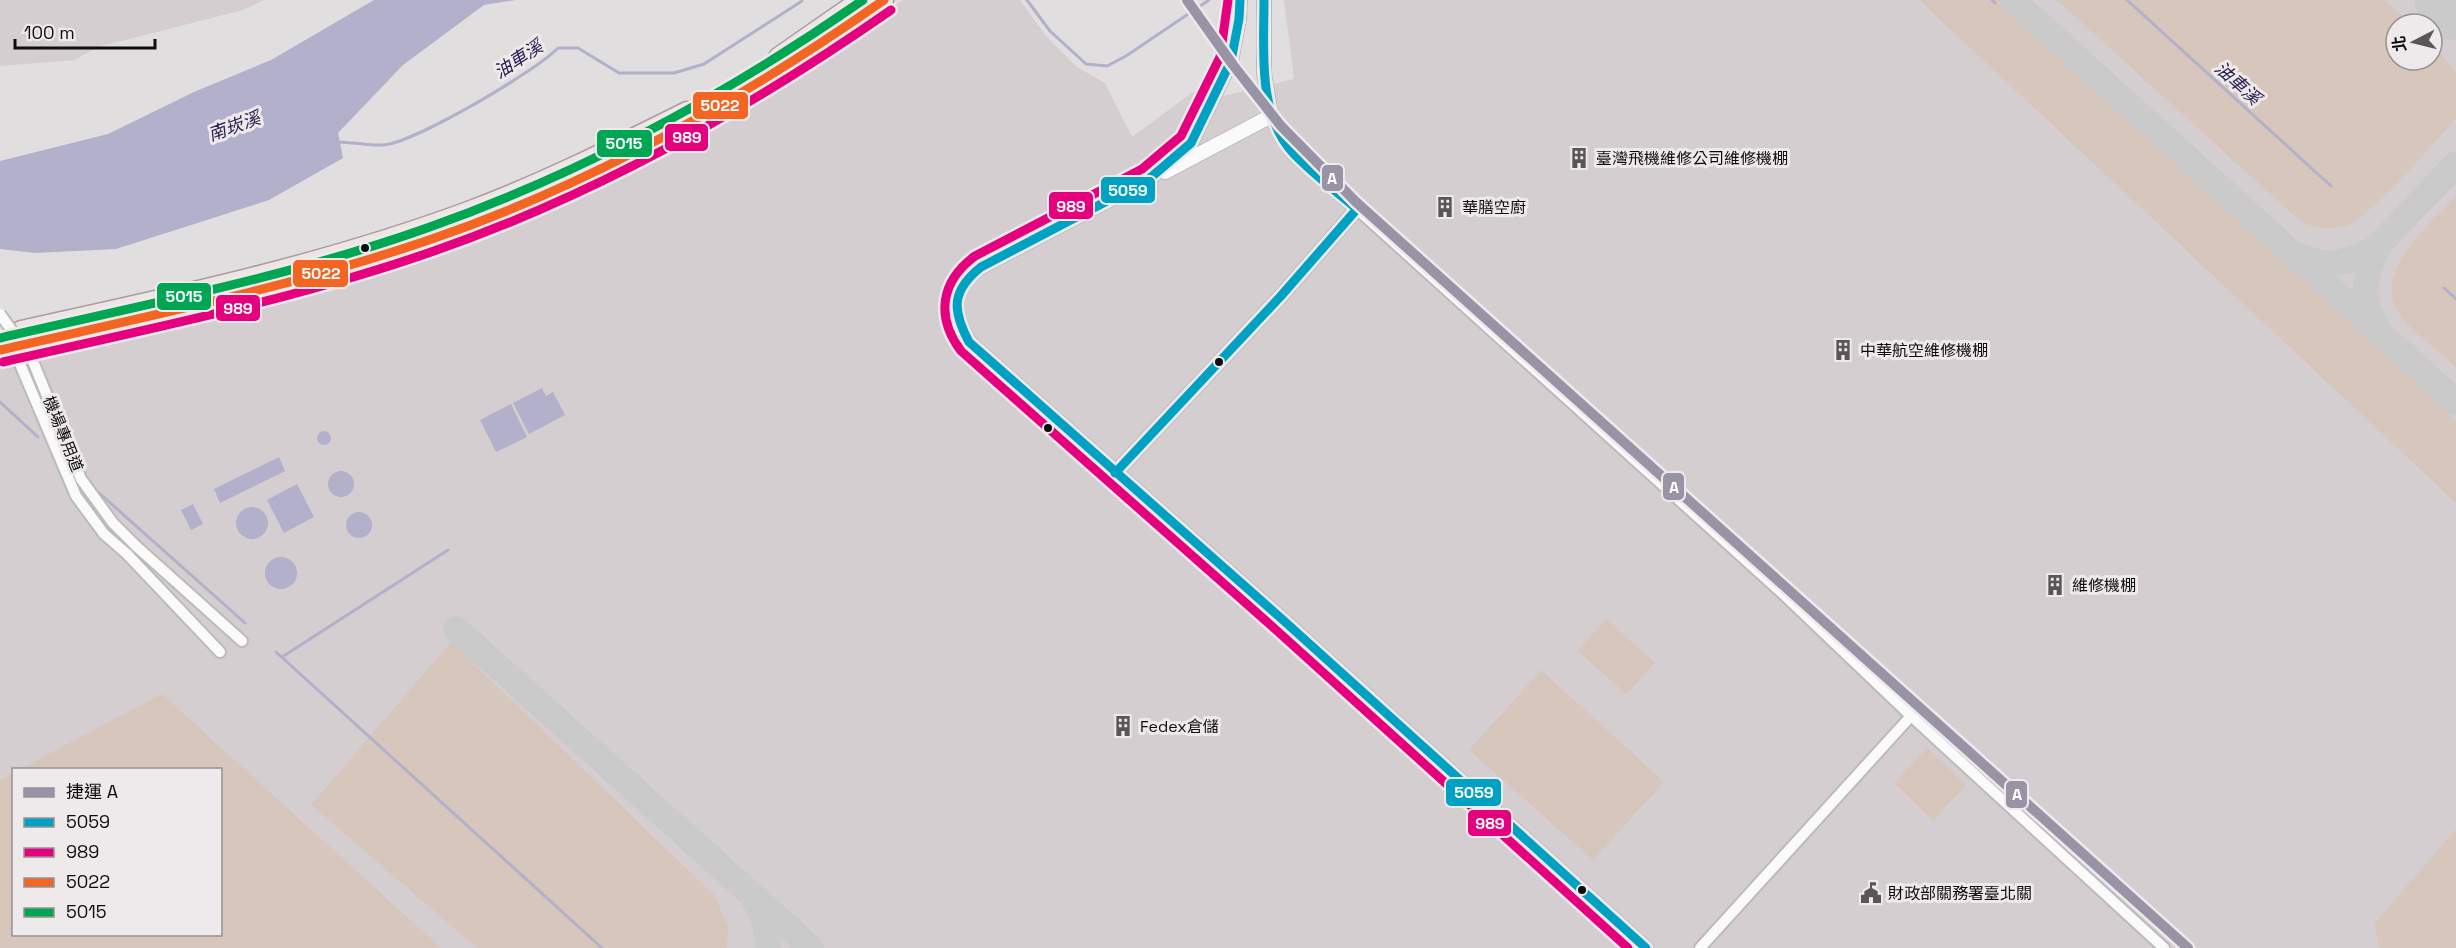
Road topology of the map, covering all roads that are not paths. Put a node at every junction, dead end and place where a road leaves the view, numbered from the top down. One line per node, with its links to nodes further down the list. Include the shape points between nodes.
1 (860, 0): 2 (main road, via 764,66 691,109 469,211 360,248 25,337 256,291 363,262 476,222 659,140 745,92)
2 (884, 0)
3 (1240, 0): 6 (street, via 1231,61 1191,143)
4 (1264, 0): 5 (street, via 1264,74)
5 (1271, 116): 6 (street); 7 (street, via 1293,153)
6 (1149, 179): 10 (street, via 981,267 959,288 957,302 960,323 969,342)
7 (1357, 209): 10 (street); 13 (street, via 1781,592)
8 (0, 314): 11 (street, 機場專用道, bridge, via 32,359 81,479 113,523)
9 (0, 335): 12 (street, 機場專用道, bridge, via 20,364 76,496 104,534)
10 (1115, 473): 14 (street)
11 (242, 641)
12 (220, 652)
13 (1911, 716): 15 (street); 16 (street)
14 (1646, 948)
15 (1700, 948)
16 (2164, 948)

